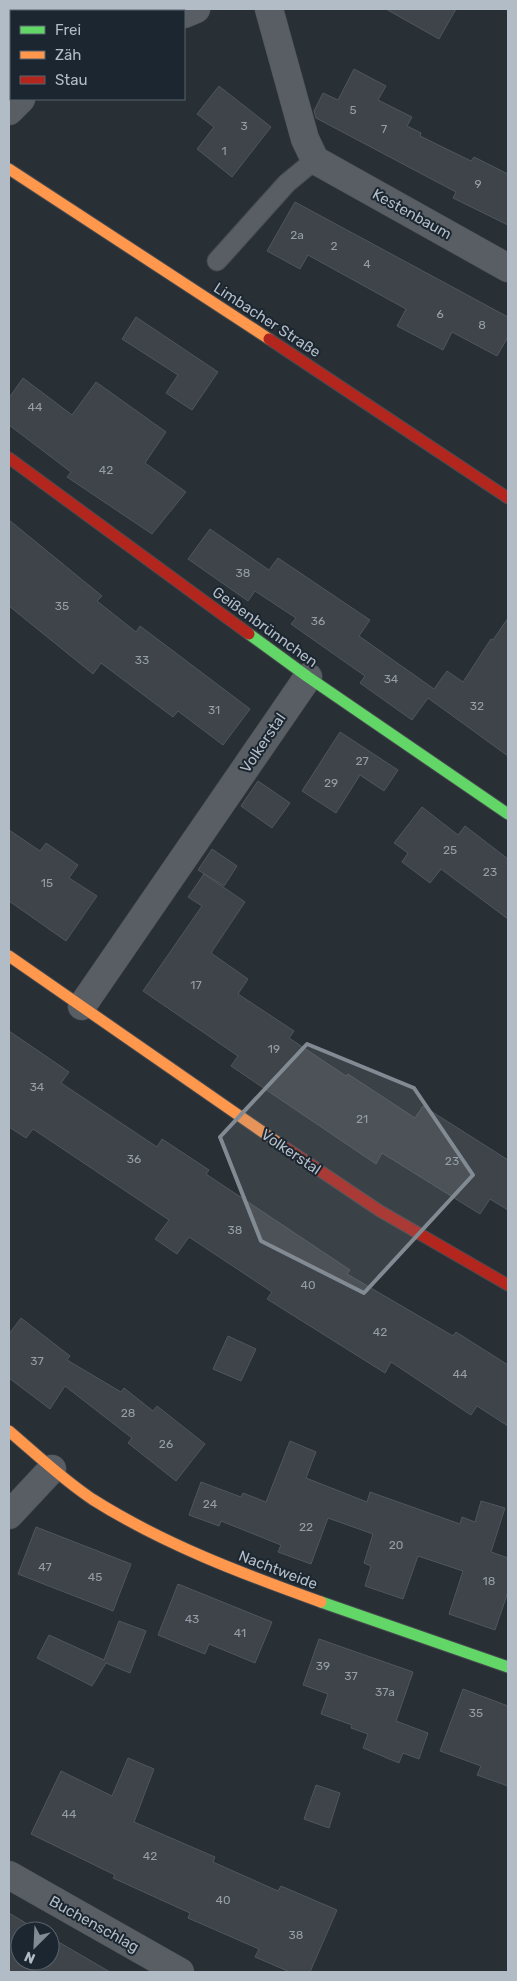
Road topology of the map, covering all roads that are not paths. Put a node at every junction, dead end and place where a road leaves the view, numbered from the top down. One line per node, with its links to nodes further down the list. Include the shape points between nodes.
1 (269, 9): 4 (street, via 305,140)
2 (20, 100): 3 (street)
3 (9, 111)
4 (315, 160): 6 (lane, via 287,183); 7 (street, Kestenbaum)
5 (9, 169): 9 (street, Limbacher Straße)
6 (217, 261)
7 (508, 268)
8 (9, 458): 10 (street, Geißenbrünnchen)
9 (508, 498)
10 (308, 677): 11 (street, Geißenbrünnchen); 13 (street, Volkerstal)
11 (508, 814)
12 (9, 956): 13 (street, Volkerstal)
13 (82, 1006): 14 (street, Volkerstal, via 252,1126 380,1211)
14 (508, 1285)
15 (9, 1432): 16 (street, Nachtweide)
16 (52, 1469): 17 (street); 18 (street, Nachtweide, via 103,1506 170,1542 245,1575)
17 (9, 1515)
18 (508, 1666)
19 (9, 1875): 20 (street, Buchenschlag)
20 (180, 1972)

